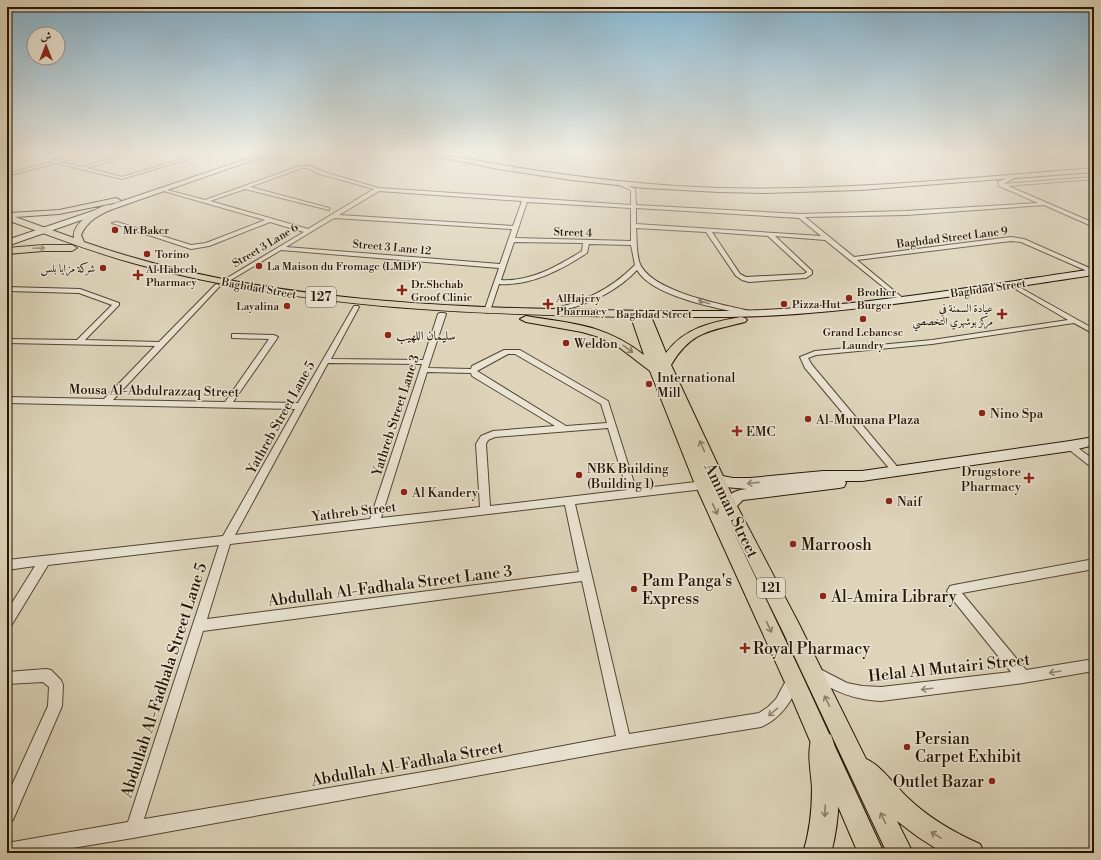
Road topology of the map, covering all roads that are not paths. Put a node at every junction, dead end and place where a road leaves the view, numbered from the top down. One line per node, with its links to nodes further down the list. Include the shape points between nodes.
1 (136, 193): 10 (main road)
2 (150, 193): 15 (main road)
3 (177, 193): 12 (street)
4 (227, 193): 12 (street)
5 (267, 193): 16 (street)
6 (370, 193): 18 (street, Street 3 Lane 6)
7 (441, 193): 11 (street)
8 (633, 193): 14 (street)
9 (1019, 193): 13 (street)
10 (116, 200): 17 (main road, via 59,212); 26 (main road)
11 (525, 200): 14 (street); 25 (street)
12 (206, 201): 20 (street)
13 (1044, 204): 19 (street, via 906,213); 23 (street)
14 (635, 206): 19 (street); 24 (street)
15 (109, 207): 26 (main road); 36 (main road, via 95,214 83,225 77,235)
16 (327, 209)
17 (7, 216): 26 (main road, Baghdad Street / 127)
18 (333, 216): 25 (street); 27 (street, Street 3 Lane 6)
19 (800, 216): 31 (street)
20 (270, 220): 21 (street, via 199,247 191,247); 27 (street)
21 (115, 223)
22 (7, 225): 26 (main road, Baghdad Street / 127)
23 (1094, 225)
24 (634, 226): 28 (street); 35 (street)
25 (516, 228): 32 (street)
26 (33, 231): 30 (main road); 33 (main road); 36 (main road, Baghdad Street / 127)
27 (308, 231): 37 (street, Street 3 Lane 6)
28 (708, 231): 29 (street); 29 (street, via 738,275 744,279 810,274)
29 (770, 235): 31 (street)
30 (7, 237)
31 (828, 238): 39 (street)
32 (512, 240): 34 (street, Street 4); 40 (street)
33 (7, 242)
34 (586, 242): 35 (street, Street 4); 44 (street, via 585,252 568,262 524,281)
35 (634, 244): 41 (street)
36 (76, 246): 38 (main road, one-way to 36); 45 (main road, Baghdad Street / 127)
37 (280, 248): 40 (street, Street 3 Lane 12); 45 (street, Street 3 Lane 6)
38 (7, 251)
39 (853, 259): 42 (street, Baghdad Street Lane 9, via 1022,240); 48 (street)
40 (503, 266): 44 (street)
41 (637, 266): 51 (street, via 615,287 579,304); 52 (street, one-way to 41, via 680,295 646,276)
42 (1094, 272): 48 (main road, Baghdad Street / 127)
43 (1094, 278): 47 (main road, Baghdad Street / 127)
44 (498, 282): 50 (street)
45 (220, 284): 49 (main road, Baghdad Street / 127); 50 (main road, Baghdad Street / 127, via 334,299); 62 (street, Street 3 Lane 6)
46 (7, 289): 61 (street, via 80,291 117,304)
47 (1019, 289): 56 (main road, Baghdad Street / 127, via 910,306); 57 (street)
48 (902, 300): 52 (main road, Baghdad Street / 127)
49 (356, 307): 53 (main road, Baghdad Street / 127); 63 (street, Yathreb Street Lane 5)
50 (487, 311): 51 (main road, Baghdad Street / 127)
51 (543, 313): 54 (main road, Baghdad Street / 127)
52 (756, 313): 54 (main road, Baghdad Street / 127)
53 (442, 314): 55 (main road, Baghdad Street / 127); 64 (street, Yathreb Street Lane 3)
54 (641, 317): 55 (main road, Baghdad Street / 127); 56 (main road, Baghdad Street / 127); 65 (main road, Amman Street / 121)
55 (525, 319): 65 (main road, one-way to 65, via 603,335)
56 (741, 320): 65 (main road, via 692,334 676,347)
57 (1074, 321): 58 (street); 76 (street, via 932,342 814,353 804,358)
58 (1094, 332)
59 (235, 336): 69 (street, via 274,337)
60 (7, 341): 61 (street)
61 (79, 342): 62 (street)
62 (161, 344): 68 (street, Street 3 Lane 6)
63 (326, 362): 64 (street); 70 (street, Yathreb Street Lane 5)
64 (425, 366): 66 (street); 83 (street, Yathreb Street Lane 3)
65 (660, 367): 78 (main road, Amman Street / 121)
66 (473, 371): 71 (street, via 507,352 517,352 605,402); 72 (street, via 474,374)
67 (7, 400): 68 (street, Mousa Al-Abdulrazzaq Street)
68 (106, 402): 69 (street, Mousa Al-Abdulrazzaq Street)
69 (227, 405): 70 (street, Mousa Al-Abdulrazzaq Street)
70 (301, 406): 84 (street, Yathreb Street Lane 5)
71 (612, 425): 72 (street); 79 (street)
72 (564, 428): 82 (street, via 493,434 484,438 481,444)
73 (1094, 441): 74 (main road)
74 (1070, 446): 75 (street); 76 (main road)
75 (1094, 465)
76 (897, 472): 77 (main road)
77 (862, 476): 78 (main road, one-way to 78, via 834,475 740,484); 81 (main road, via 841,483 739,495)
78 (710, 483): 79 (street, Yathreb Street); 81 (main road, Amman Street / 121); 95 (main road, Amman Street / 121, one-way to 95)
79 (633, 494): 80 (street, Yathreb Street)
80 (569, 501): 82 (street, Yathreb Street); 88 (street)
81 (729, 506): 92 (main road, Amman Street / 121)
82 (485, 511): 83 (street, Yathreb Street)
83 (374, 523): 84 (street, Yathreb Street)
84 (226, 540): 85 (street, Yathreb Street); 90 (street, Abdullah Al-Fadhala Street Lane 5)
85 (44, 561): 87 (street, Yathreb Street); 89 (street)
86 (1094, 564): 93 (street, via 953,591)
87 (7, 565)
88 (586, 576): 90 (street, Abdullah Al-Fadhala Street Lane 3); 96 (street)
89 (7, 622)
90 (198, 626): 100 (street, Abdullah Al-Fadhala Street Lane 5)
91 (1094, 665): 93 (street, Helal Al Mutairi Street, one-way to 93)
92 (812, 670): 93 (street, Helal Al Mutairi Street, one-way to 92, via 862,694 837,685); 98 (main road, Amman Street / 121, one-way to 92)
93 (1023, 677)
94 (7, 678): 99 (street, via 46,675 56,685 55,706)
95 (794, 680): 96 (street, Abdullah Al-Fadhala Street, one-way to 96, via 774,713 760,720); 97 (main road, Amman Street / 121)
96 (624, 742): 100 (street, Abdullah Al-Fadhala Street)
97 (822, 744): 102 (highway, one-way to 102, via 826,808); 103 (main road, Amman Street / 121)
98 (851, 751): 104 (main road, Amman Street / 121, one-way to 98); 105 (main road, one-way to 98, via 952,845 905,813)
99 (7, 814)
100 (133, 830): 101 (street, Abdullah Al-Fadhala Street)
101 (7, 851)
102 (817, 853)
103 (871, 853)
104 (900, 853)
105 (971, 853)

